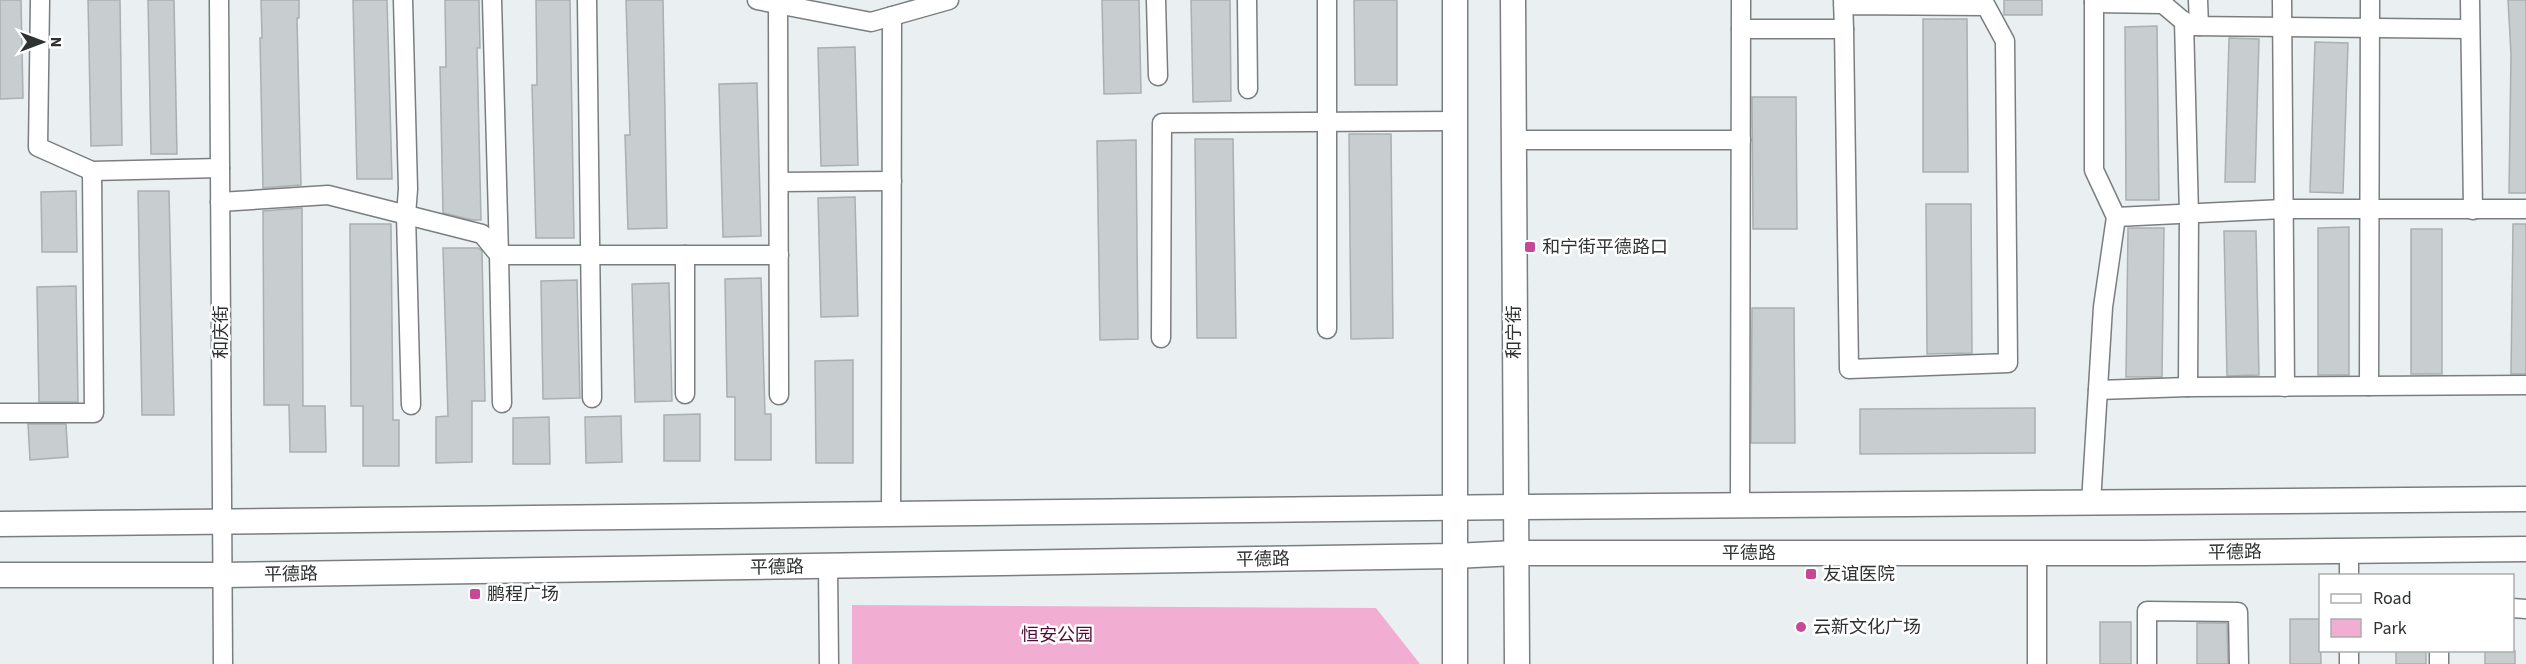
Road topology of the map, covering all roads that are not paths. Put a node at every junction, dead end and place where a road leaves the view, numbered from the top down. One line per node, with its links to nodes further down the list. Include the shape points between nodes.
1 (40, 0): 37 (street, via 38,147)
2 (219, 0): 36 (street, 和庆街)
3 (403, 0): 46 (street)
4 (492, 0): 48 (street)
5 (587, 0): 49 (street)
6 (757, 0): 21 (street)
7 (949, 0): 20 (street)
8 (1156, 0): 30 (street)
9 (1247, 0): 31 (street)
10 (1327, 0): 33 (street)
11 (1455, 0): 32 (main road)
12 (1513, 0): 34 (main road, 和宁街)
13 (1741, 0): 27 (street)
14 (2198, 0): 24 (street)
15 (2282, 0): 25 (street)
16 (2370, 0): 26 (street)
17 (2470, 0): 29 (street)
18 (2094, 1): 24 (street, via 2163,4); 47 (street, via 2094,170)
19 (1843, 2): 28 (street); 28 (street, via 1986,6 2005,41 2008,363 1849,369)
20 (927, 3): 23 (street)
21 (778, 4): 22 (street); 39 (street)
22 (834, 7): 23 (street, via 871,22)
23 (892, 16): 38 (street)
24 (2191, 24): 25 (street); 45 (street)
25 (2282, 27): 26 (street); 41 (street)
26 (2370, 28): 29 (street); 42 (street)
27 (1741, 29): 28 (street); 35 (street)
28 (1844, 29)
29 (2470, 29): 44 (street)
30 (1158, 76)
31 (1248, 89)
32 (1455, 121): 33 (street); 69 (main road)
33 (1328, 122): 52 (street); 53 (street, via 1162,123)
34 (1513, 140): 35 (street); 68 (main road, 和宁街)
35 (1741, 140): 67 (street)
36 (220, 168): 37 (street); 40 (street, 和庆街)
37 (92, 171): 64 (street, via 94,413)
38 (891, 181): 39 (street); 70 (street)
39 (779, 182): 51 (street)
40 (220, 202): 46 (street, via 328,195); 71 (street, 和庆街)
41 (2283, 209): 42 (street); 45 (street); 57 (street)
42 (2369, 209): 44 (street); 55 (street)
43 (2526, 209): 44 (street)
44 (2473, 210)
45 (2189, 214): 47 (street); 56 (street)
46 (406, 215): 48 (street, via 482,234); 63 (street)
47 (2116, 217): 58 (street, via 2103,307)
48 (499, 255): 49 (street); 62 (street)
49 (589, 255): 50 (street); 61 (street)
50 (685, 255): 51 (street); 59 (street)
51 (779, 255): 60 (street)
52 (1327, 329)
53 (1161, 338)
54 (2526, 385): 55 (street)
55 (2369, 386): 57 (street)
56 (2188, 387): 57 (street); 58 (street)
57 (2285, 387)
58 (2098, 390): 66 (street)
59 (686, 394)
60 (779, 395)
61 (592, 398)
62 (502, 403)
63 (411, 405)
64 (0, 413)
65 (2526, 500): 66 (main road)
66 (2091, 503): 67 (main road)
67 (1740, 506): 68 (main road)
68 (1515, 507): 69 (main road); 75 (main road, 和宁街)
69 (1454, 508): 70 (main road); 77 (main road)
70 (891, 514): 71 (main road)
71 (222, 521): 72 (main road); 81 (street, 和庆街)
72 (0, 524)
73 (2526, 549): 74 (main road, 平德路)
74 (2349, 551): 76 (main road, 平德路); 79 (street)
75 (1516, 553): 76 (main road, 平德路); 77 (main road, 平德路); 85 (main road, 和宁街)
76 (2037, 553): 86 (street)
77 (1454, 556): 78 (main road, 平德路); 84 (main road)
78 (828, 566): 81 (main road, 平德路); 83 (street)
79 (2349, 574)
80 (0, 575): 81 (main road, 平德路)
81 (222, 575): 82 (street, 和庆街)
82 (223, 664)
83 (829, 664)
84 (1455, 664)
85 (1517, 664)
86 (2037, 664)
87 (2147, 664): 88 (street, via 2147,611 2238,612)
88 (2239, 664)

